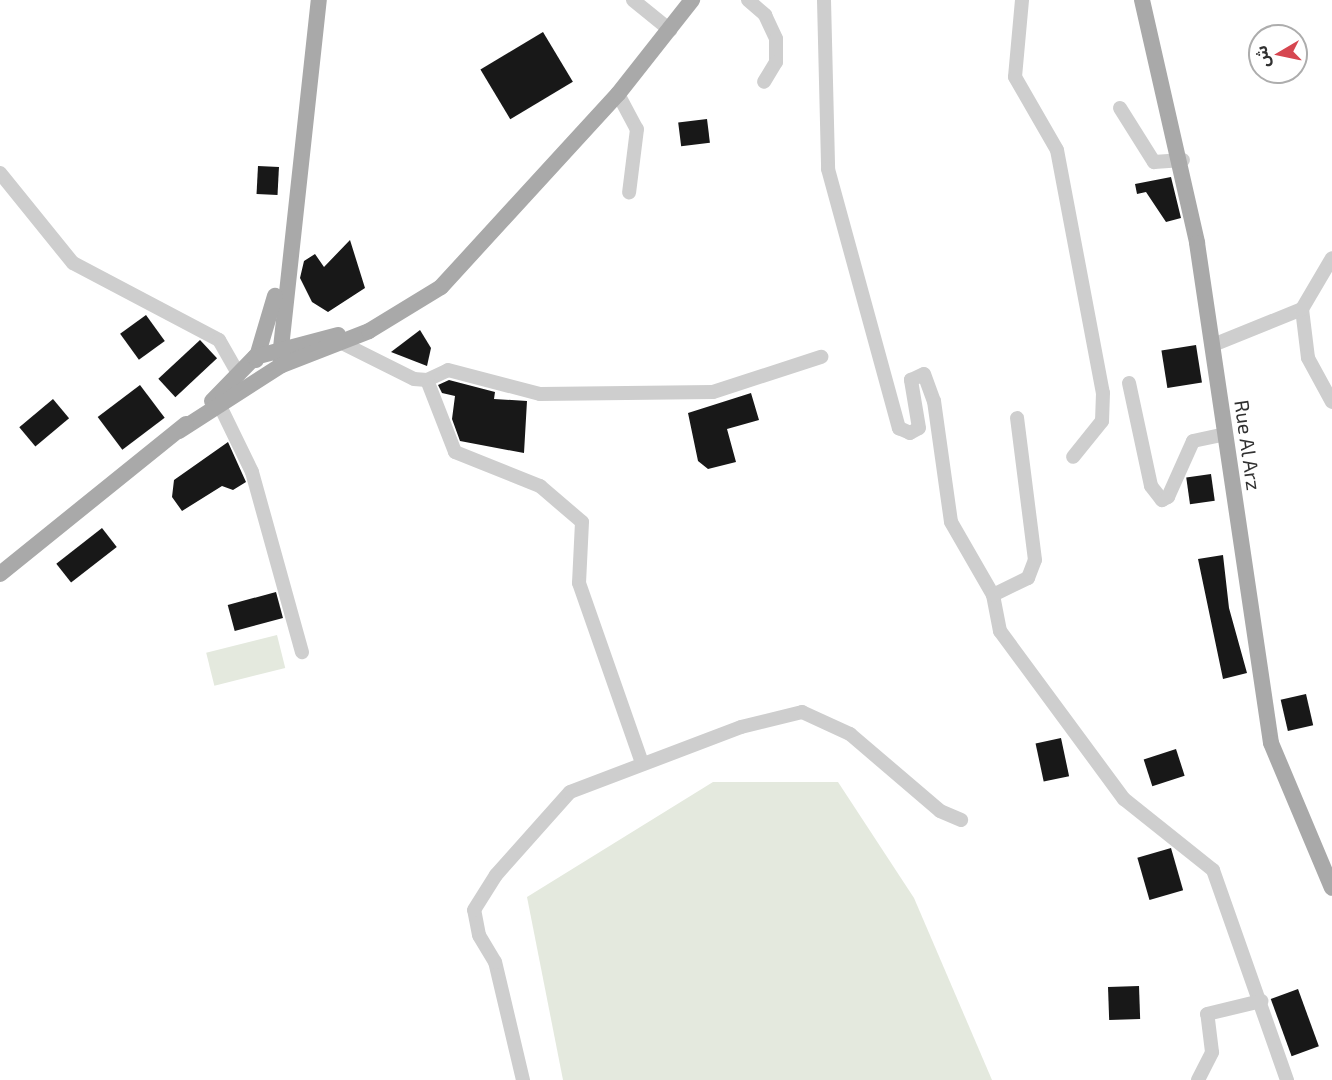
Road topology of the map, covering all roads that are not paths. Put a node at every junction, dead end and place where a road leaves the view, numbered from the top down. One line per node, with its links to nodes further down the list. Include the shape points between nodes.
1 (319, 0): 15 (main road)
2 (633, 0): 8 (street)
3 (692, 0): 8 (main road)
4 (748, 0): 9 (street, via 765,15 776,39 776,62)
5 (824, 0): 36 (street, via 825,143 845,246 875,324 904,433 919,428 911,380 918,373 928,381 951,522)
6 (1022, 0): 34 (street, via 1016,77 1057,150 1103,393 1102,421)
7 (1142, 0): 12 (main road, Rue Al Arz)
8 (670, 30): 10 (main road)
9 (764, 82)
10 (618, 94): 14 (street, via 637,129); 18 (main road, via 456,273)
11 (1120, 108): 12 (street, via 1154,162)
12 (1183, 160): 20 (main road, Rue Al Arz)
13 (0, 173): 25 (street, via 73,263 219,340)
14 (629, 193)
15 (292, 216): 21 (main road); 22 (main road, via 269,328)
16 (1332, 258): 17 (street)
17 (1302, 309): 20 (street); 29 (street, via 1308,358)
18 (379, 326): 19 (main road); 21 (main road)
19 (342, 343): 24 (main road); 27 (street, via 406,376)
20 (1213, 345): 33 (main road, Rue Al Arz)
21 (279, 346): 22 (main road); 24 (main road)
22 (255, 357): 25 (main road); 26 (main road)
23 (821, 357): 27 (street, via 700,394 540,394 448,370)
24 (282, 365): 26 (main road)
25 (239, 375): 32 (main road)
26 (261, 378): 30 (main road)
27 (427, 380): 38 (street, via 455,452 540,486 582,522 579,584)
28 (1129, 383): 33 (street, via 1151,486 1162,500 1168,497 1193,441)
29 (1332, 402)
30 (220, 406): 32 (main road); 37 (street, via 252,472)
31 (1017, 418): 36 (street, via 1035,560 1028,578)
32 (179, 431): 35 (main road)
33 (1225, 434): 40 (main road, Rue Al Arz, via 1271,743)
34 (1073, 457)
35 (0, 574)
36 (993, 595): 41 (street, via 1006,642 1031,666 1124,799 1213,870)
37 (302, 652)
38 (642, 763): 39 (street, via 802,712 850,734 940,810); 42 (street, via 561,799 474,910 478,935 495,962)
39 (961, 820)
40 (1332, 888)
41 (1261, 1001): 43 (street, via 1207,1014 1212,1052); 44 (street)
42 (524, 1080)
43 (1198, 1080)
44 (1287, 1080)

